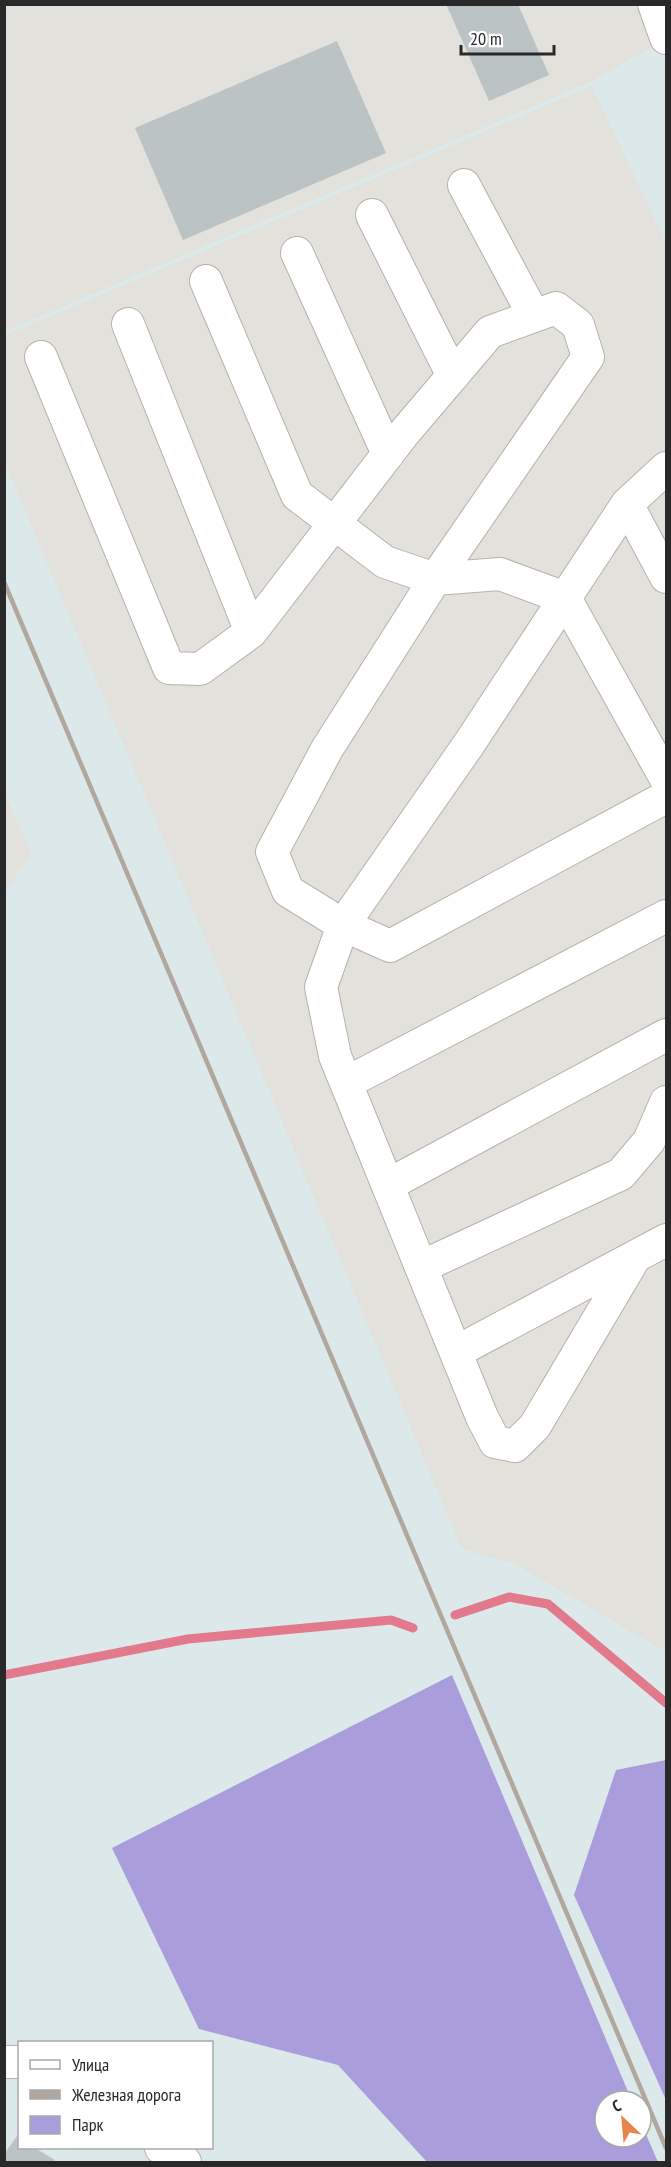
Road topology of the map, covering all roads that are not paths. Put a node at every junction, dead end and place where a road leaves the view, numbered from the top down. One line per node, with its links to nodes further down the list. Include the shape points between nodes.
1 (654, 4): 2 (street)
2 (666, 38)
3 (464, 185): 7 (street)
4 (372, 215): 10 (street)
5 (297, 253): 11 (street)
6 (206, 281): 14 (street, via 297,495)
7 (534, 316): 10 (street, via 490,332); 16 (street, via 556,308 578,325 588,357)
8 (128, 324): 18 (street)
9 (41, 357): 18 (street, via 169,668 200,669)
10 (453, 376): 11 (street)
11 (388, 454): 14 (street)
12 (666, 468): 13 (street)
13 (627, 504): 15 (street); 17 (street)
14 (334, 524): 16 (street, via 385,562); 18 (street)
15 (666, 578)
16 (435, 579): 17 (street, via 500,574); 22 (street, via 327,749 272,852 288,891)
17 (565, 598): 19 (street); 22 (street)
18 (251, 632)
19 (666, 778)
20 (666, 797): 22 (street, via 390,946)
21 (666, 916): 24 (street)
22 (343, 925): 24 (street, via 321,987 335,1056)
23 (666, 1035): 26 (street)
24 (346, 1083): 26 (street)
25 (666, 1102): 29 (street, via 649,1141 621,1174)
26 (388, 1185): 29 (street)
27 (666, 1240): 28 (street)
28 (635, 1257): 30 (street); 30 (street, via 536,1426 515,1446 495,1442)
29 (421, 1267): 30 (street)
30 (456, 1352)
31 (162, 2149): 32 (street)
32 (185, 2163)

